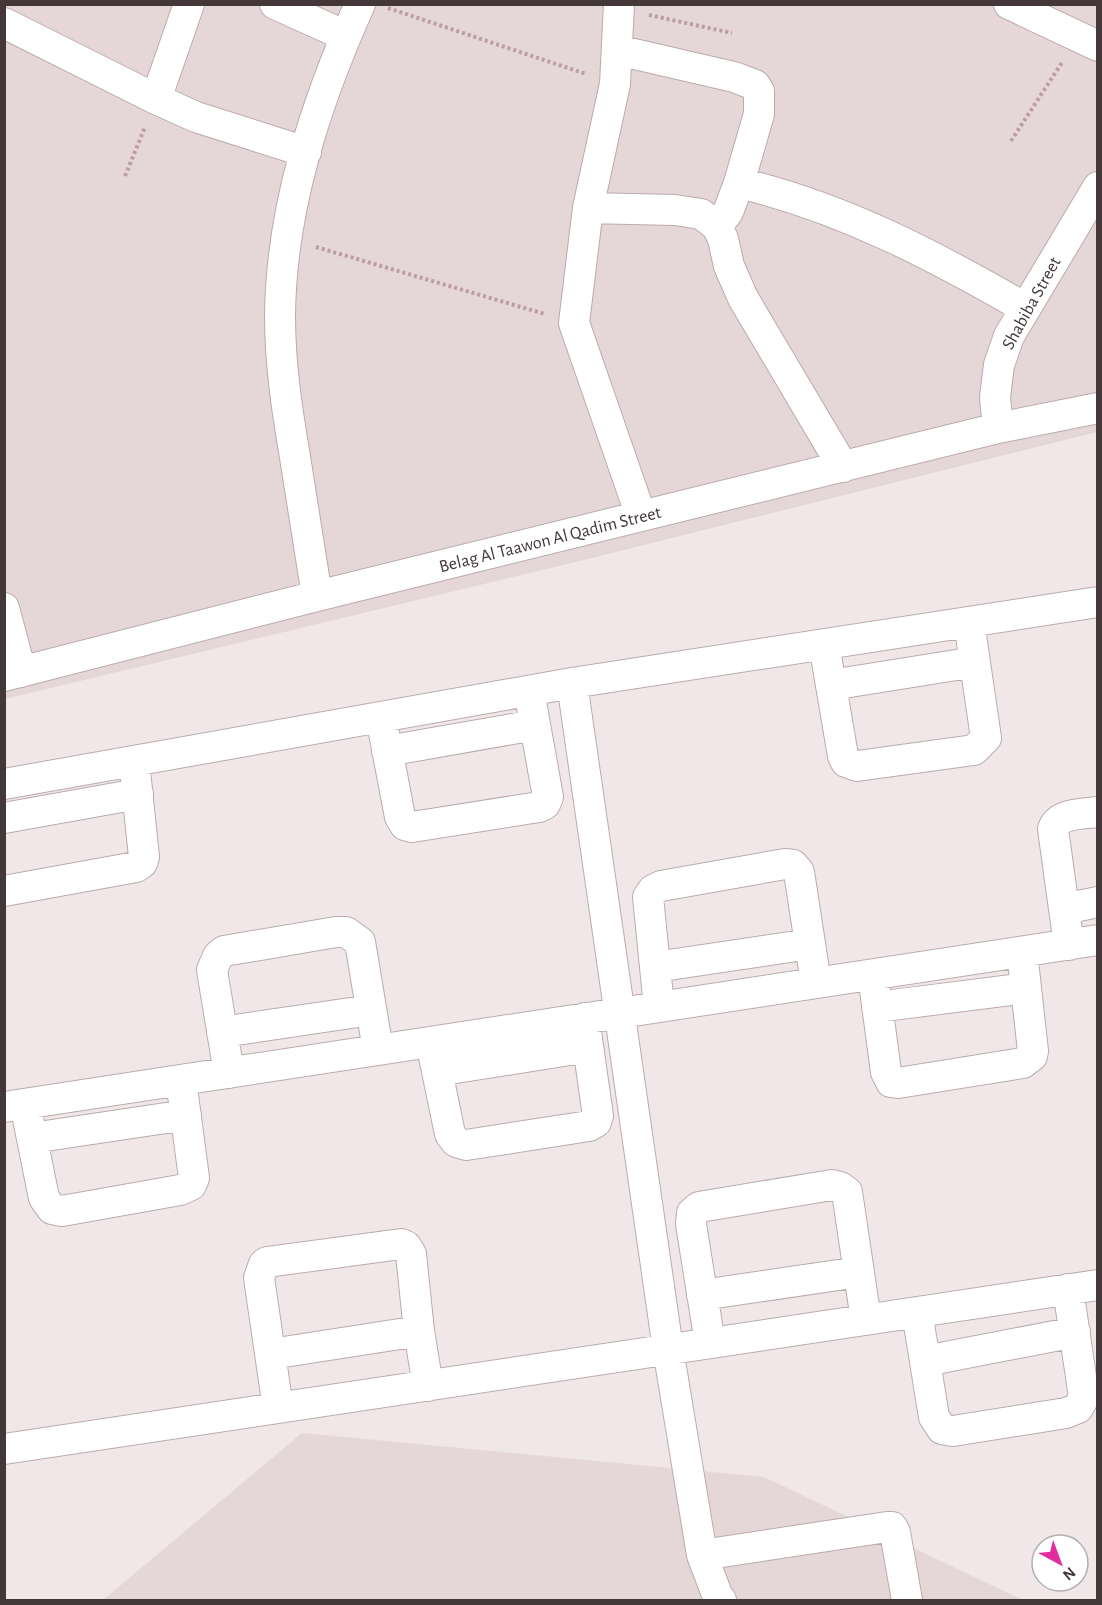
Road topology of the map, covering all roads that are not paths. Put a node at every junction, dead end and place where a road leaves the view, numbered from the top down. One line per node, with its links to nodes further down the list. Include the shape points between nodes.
1 (189, 4): 10 (street)
2 (274, 4): 7 (street)
3 (360, 4): 7 (street)
4 (1009, 4): 8 (street)
5 (619, 7): 9 (street)
6 (4, 23): 10 (street)
7 (346, 36): 11 (street)
8 (1088, 41)
9 (617, 50): 12 (street, via 755,85 759,91 759,114); 14 (street, via 615,84)
10 (156, 99): 11 (street, via 196,117)
11 (306, 152): 21 (street, via 286,238 280,317 285,396)
12 (739, 183): 15 (street, via 728,212); 16 (street, via 877,229)
13 (1098, 187): 16 (street, Shabiba Street)
14 (588, 208): 15 (street, via 675,210 701,214); 20 (street, via 574,322)
15 (717, 226): 19 (street, via 743,298)
16 (1025, 308): 18 (street, Shabiba Street, via 999,365 995,397)
17 (1098, 408): 18 (street, Belag Al Taawon Al Qadim Street)
18 (998, 428): 19 (street, Belag Al Taawon Al Qadim Street)
19 (843, 466): 20 (street, Belag Al Taawon Al Qadim Street)
20 (641, 516): 21 (street, Belag Al Taawon Al Qadim Street)
21 (317, 596): 27 (street, Belag Al Taawon Al Qadim Street)
22 (1098, 602): 24 (street)
23 (4, 608): 27 (street)
24 (969, 622): 25 (street); 26 (street)
25 (824, 644): 28 (street); 29 (street)
26 (975, 662): 29 (street); 29 (street, via 986,738 974,750 857,766 846,762)
27 (13, 674)
28 (572, 683): 30 (street); 53 (street)
29 (831, 685)
30 (529, 691): 31 (street); 32 (street)
31 (381, 717): 33 (street); 34 (street)
32 (535, 725): 33 (street); 33 (street, via 548,798 540,807 405,825)
33 (387, 751)
34 (134, 760): 35 (street); 36 (street)
35 (4, 784)
36 (138, 794): 38 (street); 39 (street, via 142,863)
37 (1098, 812): 41 (street, via 1055,822)
38 (4, 818)
39 (4, 891)
40 (1098, 902): 41 (street)
41 (1064, 909): 44 (street)
42 (1098, 940): 44 (street)
43 (810, 944): 46 (street); 46 (street, via 799,872 793,865 785,864 653,890 648,897); 48 (street)
44 (1069, 945): 45 (street)
45 (1022, 952): 47 (street); 49 (street)
46 (655, 968): 50 (street)
47 (873, 975): 48 (street); 51 (street)
48 (816, 983): 50 (street)
49 (1026, 988): 51 (street); 51 (street, via 1032,1056 1023,1063 898,1083 891,1082 886,1072)
50 (659, 1007): 53 (street)
51 (877, 1007)
52 (371, 1010): 54 (street); 54 (street, via 360,942 346,932 336,932 224,951 218,956 212,970); 57 (street)
53 (621, 1013): 55 (street); 73 (street)
54 (222, 1032): 59 (street)
55 (586, 1033): 56 (street); 58 (street); 58 (street, via 598,1116 589,1126 465,1145 456,1142 450,1134)
56 (431, 1042): 57 (street); 58 (street)
57 (378, 1050): 59 (street)
58 (437, 1071)
59 (229, 1073): 60 (street)
60 (181, 1080): 61 (street); 62 (street)
61 (15, 1105): 63 (street)
62 (186, 1115): 63 (street); 63 (street, via 194,1178 191,1185 62,1211 52,1209 44,1198)
63 (32, 1138)
64 (859, 1272): 67 (street); 67 (street, via 847,1192 832,1185 699,1207 692,1213 691,1224); 69 (street)
65 (1098, 1285): 66 (street)
66 (1068, 1289): 68 (street); 71 (street)
67 (702, 1295): 72 (street)
68 (917, 1312): 69 (street); 75 (street)
69 (866, 1320): 72 (street)
70 (419, 1331): 74 (street); 74 (street, via 411,1254 406,1246 267,1262 259,1278); 76 (street)
71 (1075, 1332): 75 (street); 75 (street, via 1084,1396 1078,1408 1066,1413 953,1431 942,1429 934,1417)
72 (710, 1343): 73 (street)
73 (668, 1349): 76 (street); 79 (street)
74 (271, 1354): 77 (street)
75 (925, 1361)
76 (428, 1386): 77 (street)
77 (278, 1408): 78 (street)
78 (4, 1449)
79 (702, 1555): 80 (street); 81 (street, via 892,1527)
80 (721, 1600)
81 (907, 1600)

